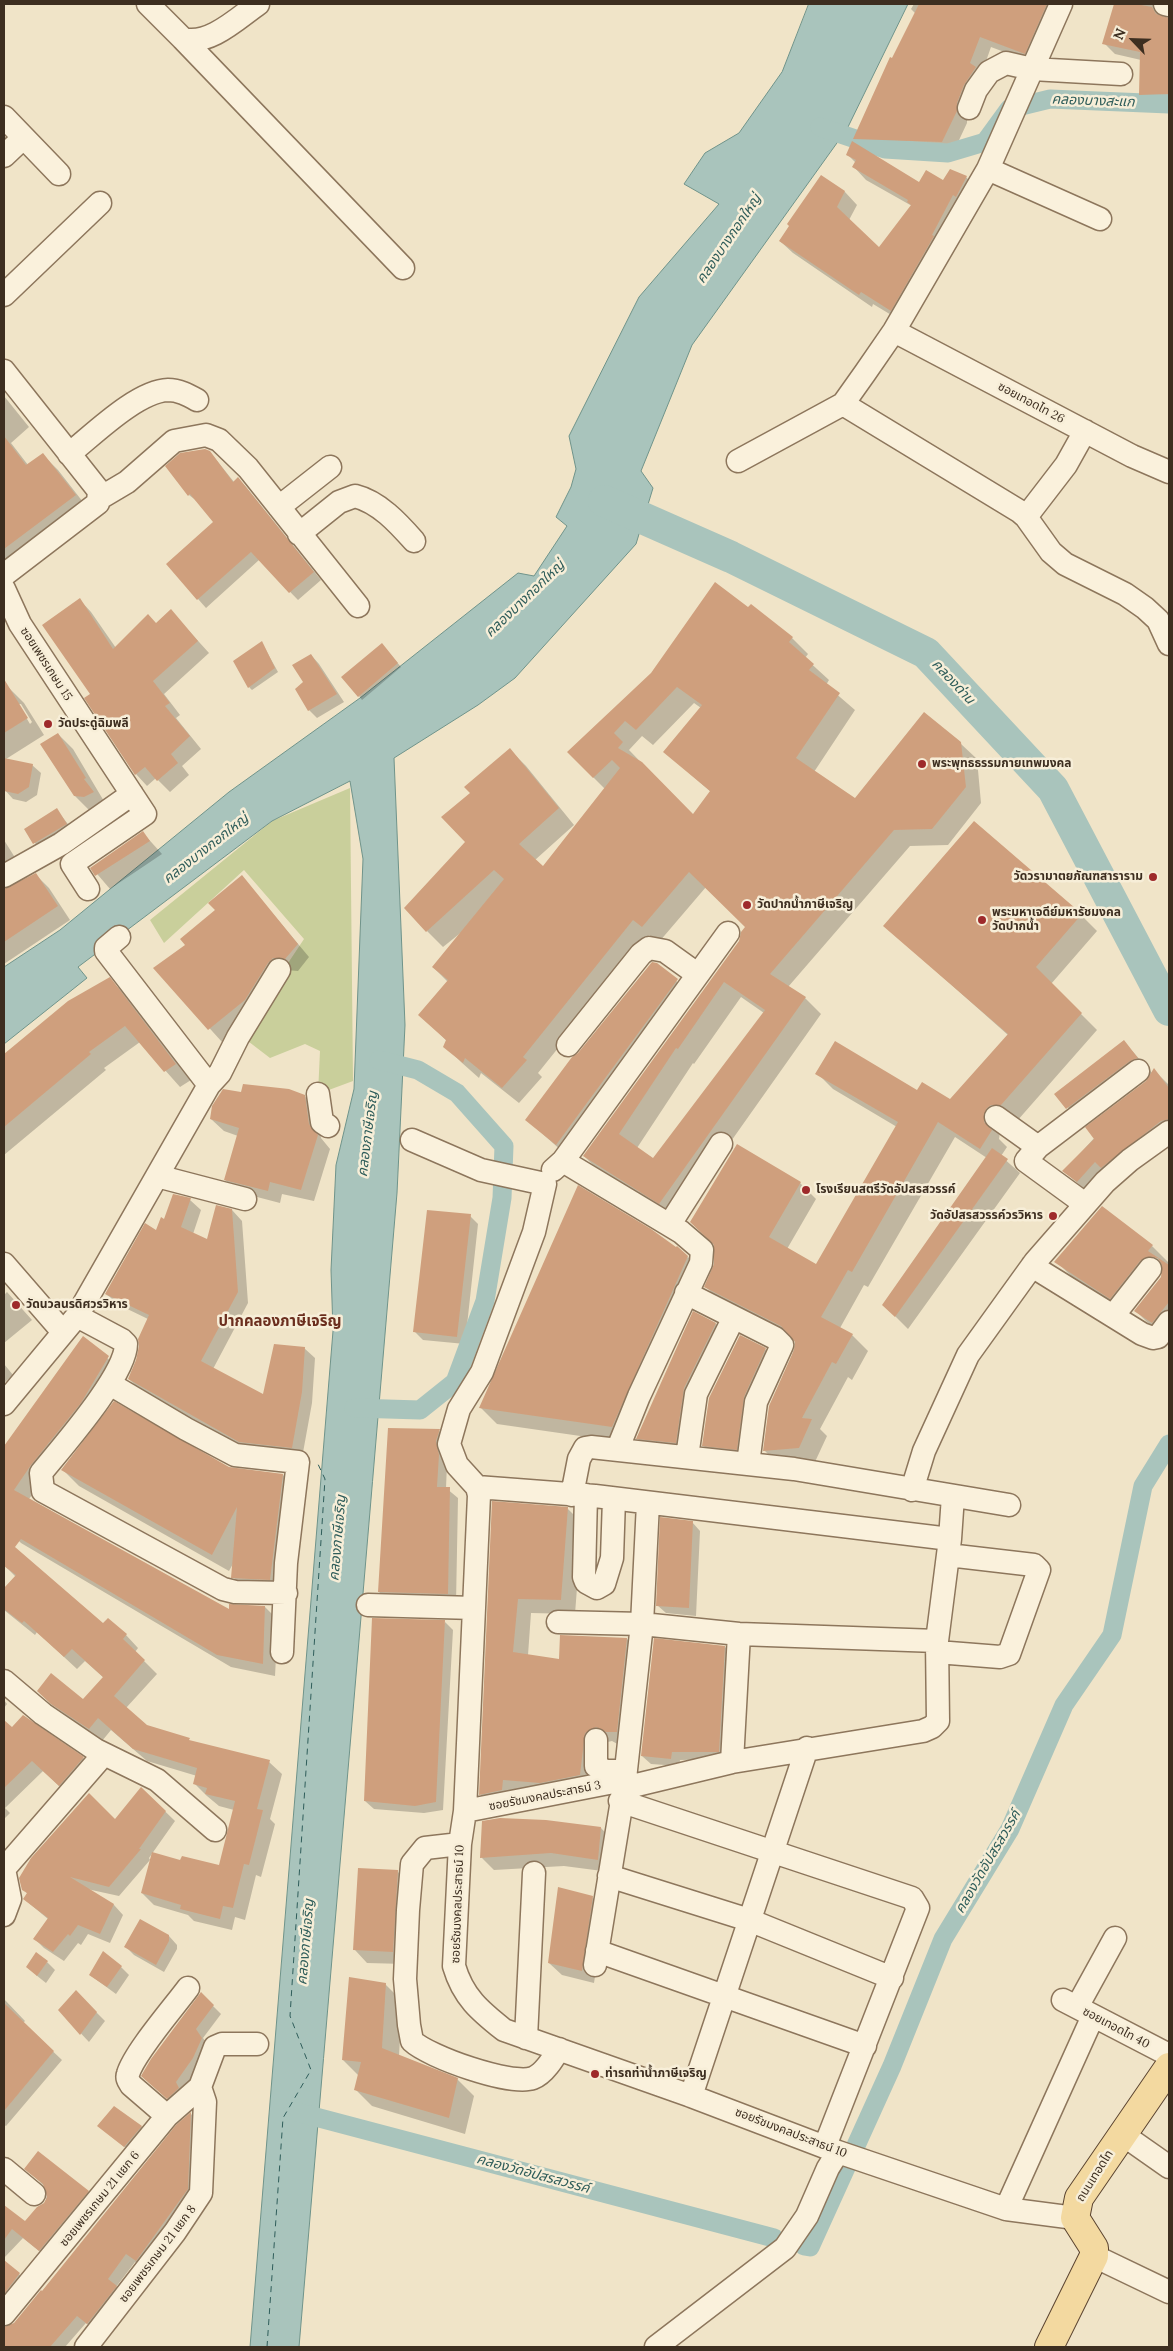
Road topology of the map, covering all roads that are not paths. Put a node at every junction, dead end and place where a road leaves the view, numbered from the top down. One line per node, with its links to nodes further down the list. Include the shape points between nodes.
1 (148, 4): 6 (street)
2 (258, 4): 6 (street, via 210,36 190,41)
3 (1061, 4): 7 (street)
4 (1166, 4): 5 (street)
5 (1169, 5)
6 (182, 39): 17 (street)
7 (1030, 74): 8 (street); 9 (street, via 1006,63 995,67 976,90); 13 (street)
8 (1121, 74)
9 (969, 108)
10 (4, 117): 11 (street)
11 (23, 138): 12 (street); 14 (street)
12 (4, 156)
13 (988, 168): 16 (street); 19 (street)
14 (59, 174)
15 (100, 204): 18 (street)
16 (1100, 219)
17 (403, 268)
18 (4, 295)
19 (894, 331): 22 (street); 23 (street, ซอยเทอดไท 26)
20 (4, 371): 24 (street)
21 (197, 400): 24 (street, via 180,391 167,390 145,396)
22 (842, 404): 25 (street); 30 (street)
23 (1085, 431): 27 (street, ซอยเทอดไท 26); 30 (street, via 1066,465)
24 (69, 454): 28 (street, via 99,491)
25 (738, 461)
26 (330, 467): 29 (street)
27 (1169, 472)
28 (100, 498): 29 (street, via 127,482 174,441 206,435 219,440 248,468); 33 (street, via 98,503)
29 (278, 507): 31 (street)
30 (1026, 516): 37 (street, via 1050,552 1065,564 1125,594 1145,608 1158,620)
31 (299, 534): 32 (street, via 339,502 355,496 370,501); 35 (street)
32 (414, 541)
33 (4, 575)
34 (4, 589): 36 (street, ซอยเพชรเกษม 15)
35 (358, 606)
36 (11, 622): 38 (street, ซอยเพชรเกษม 15)
37 (1169, 644)
38 (132, 794): 39 (street); 40 (street, ซอยเพชรเกษม 15, via 145,814)
39 (60, 844): 40 (street); 41 (street)
40 (72, 864): 42 (street)
41 (4, 876)
42 (88, 889)
43 (728, 933): 46 (street)
44 (118, 937): 49 (street, via 106,951)
45 (279, 970): 49 (street)
46 (697, 974): 47 (street, via 665,951 649,948); 57 (street)
47 (568, 1045)
48 (1138, 1071): 56 (street)
49 (215, 1079): 58 (street)
50 (318, 1094): 52 (street, via 322,1122)
51 (996, 1117): 56 (street)
52 (328, 1126)
53 (1169, 1132): 61 (street, via 1130,1160)
54 (412, 1140): 59 (street, via 481,1170)
55 (721, 1144): 62 (street)
56 (1038, 1148): 61 (street, via 1026,1162)
57 (563, 1161): 59 (street); 62 (street)
58 (157, 1176): 60 (street); 70 (street)
59 (536, 1181): 76 (street, via 534,1232 482,1372 458,1409 450,1444 462,1472)
60 (245, 1199)
61 (1084, 1204): 64 (street)
62 (670, 1224): 66 (street, via 702,1250 701,1263)
63 (4, 1264): 70 (street)
64 (1032, 1266): 67 (street); 77 (street, via 968,1355 924,1451)
65 (1150, 1268): 67 (street)
66 (686, 1293): 68 (street); 73 (street)
67 (1113, 1316): 69 (street, via 1153,1338 1158,1337)
68 (733, 1318): 74 (street, via 696,1394); 75 (street, via 775,1338 782,1346 756,1402)
69 (1169, 1322)
70 (70, 1324): 71 (street, via 126,1344 126,1351); 72 (street)
71 (110, 1384): 84 (street, via 236,1455 298,1462 286,1563); 84 (street, via 41,1473 43,1491 222,1589)
72 (4, 1404)
73 (618, 1448): 74 (street); 78 (street, via 585,1448 579,1459)
74 (687, 1457): 75 (street)
75 (748, 1464): 77 (street)
76 (477, 1488): 78 (street); 86 (street, ซอยรัชมงคลประสาธน์ 10)
77 (912, 1490): 79 (street)
78 (579, 1495): 80 (street); 80 (street, via 584,1577 586,1582 597,1588 604,1584 612,1558)
79 (953, 1496): 82 (street); 83 (street)
80 (614, 1499): 81 (street)
81 (648, 1503): 83 (street); 88 (street)
82 (1009, 1505)
83 (949, 1547): 90 (street); 90 (street, via 1034,1565 1039,1570 1009,1654 1000,1657)
84 (286, 1593): 91 (street)
85 (368, 1605): 86 (street)
86 (474, 1608): 98 (street, ซอยรัชมงคลประสาธน์ 10)
87 (558, 1622): 88 (street)
88 (642, 1624): 89 (street); 97 (street)
89 (739, 1634): 90 (street); 96 (street)
90 (937, 1646): 94 (street, ซอยรัชมงคลประสาธน์ 3, via 938,1721 935,1725 923,1731)
91 (282, 1652)
92 (4, 1681): 95 (street, via 43,1714)
93 (596, 1740): 97 (street, via 596,1766)
94 (807, 1748): 96 (street, ซอยรัชมงคลประสาธน์ 3); 101 (street)
95 (104, 1754): 99 (street, via 157,1780); 104 (street, via 4,1869 10,1899)
96 (732, 1762): 97 (street, ซอยรัชมงคลประสาธน์ 3)
97 (623, 1785): 98 (street, ซอยรัชมงคลประสาธน์ 3); 101 (street); 103 (street)
98 (465, 1811): 100 (street, ซอยรัชมงคลประสาธน์ 10)
99 (215, 1830)
100 (460, 1844): 111 (street, ซอยรัชมงคลประสาธน์ 10, via 454,1966 459,1984 482,2013 504,2030); 114 (street, via 425,1848 412,1864 405,1979 412,2041 431,2053 481,2071 525,2081 536,2077)
101 (771, 1851): 105 (street); 107 (street, via 912,1898 918,1908)
102 (534, 1873): 111 (street)
103 (608, 1876): 105 (street); 109 (street, via 596,1958)
104 (4, 1915)
105 (749, 1920): 107 (street); 109 (street)
106 (1115, 1938): 110 (street)
107 (892, 1978): 113 (street)
108 (188, 1988): 119 (street, via 145,2046 127,2078)
109 (724, 1995): 113 (street); 118 (street)
110 (1078, 2008): 115 (street, ซอยเทอดไท 40); 125 (street)
111 (526, 2038): 114 (street, ซอยรัชมงคลประสาธน์ 10)
112 (257, 2044): 117 (street, via 217,2044)
113 (865, 2046): 121 (street)
114 (559, 2050): 118 (street, ซอยรัชมงคลประสาธน์ 10)
115 (1169, 2055)
116 (1169, 2067): 120 (main road, ถนนเทอดไท)
117 (200, 2088): 119 (street, ซอยเพชรเกษม 21 แยก 6); 130 (street, ซอยเพชรเกษม 21 แยก 8, via 205,2102 201,2193)
118 (691, 2096): 121 (street, ซอยรัชมงคลประสาธน์ 10)
119 (167, 2116): 129 (street, ซอยเพชรเกษม 21 แยก 6)
120 (1122, 2134): 122 (street); 126 (main road, ถนนเทอดไท, via 1079,2198)
121 (837, 2151): 125 (street, ซอยรัชมงคลประสาธน์ 10); 131 (street, via 806,2216 785,2248)
122 (1169, 2167)
123 (4, 2169): 124 (street)
124 (34, 2194)
125 (1006, 2208): 126 (street, ซอยรัชมงคลประสาธน์ 10)
126 (1076, 2218): 127 (main road, ถนนเทอดไท, via 1079,2228 1094,2248)
127 (1094, 2256): 128 (street); 132 (main road)
128 (1169, 2292)
129 (4, 2314)
130 (86, 2347)
131 (656, 2347)
132 (1049, 2347)

